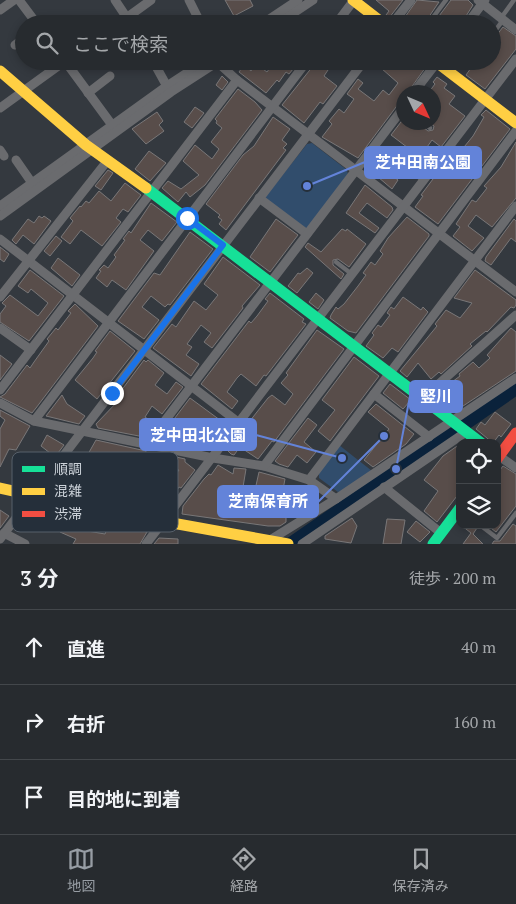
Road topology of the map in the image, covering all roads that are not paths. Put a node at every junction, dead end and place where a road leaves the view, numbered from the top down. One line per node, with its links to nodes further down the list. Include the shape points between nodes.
1 (14, 0): 13 (street)
2 (19, 0): 14 (street)
3 (115, 0): 15 (street)
4 (151, 0): 16 (street)
5 (190, 0): 17 (street)
6 (298, 0): 18 (street)
7 (313, 0): 19 (street)
8 (354, 0): 20 (street); 21 (street)
9 (411, 0): 22 (street)
10 (446, 0): 23 (lane)
11 (514, 0): 26 (lane)
12 (482, 1): 24 (street); 25 (street)
13 (0, 10)
14 (30, 15)
15 (126, 15)
16 (134, 15)
17 (197, 15)
18 (276, 15)
19 (290, 15)
20 (343, 15)
21 (373, 15)
22 (399, 15)
23 (435, 15)
24 (473, 15)
25 (498, 15)
26 (502, 19): 27 (street)
27 (516, 30)
28 (516, 59): 46 (street)
29 (53, 70): 44 (street)
30 (71, 70): 45 (street)
31 (158, 70): 43 (street)
32 (193, 70): 43 (street)
33 (203, 70): 43 (street)
34 (226, 70): 41 (street)
35 (300, 70): 47 (street)
36 (357, 70): 53 (street)
37 (431, 70): 42 (street)
38 (447, 70): 46 (street)
39 (0, 71): 44 (street)
40 (110, 76): 45 (street)
41 (237, 80): 47 (street); 61 (street)
42 (419, 85)
43 (169, 89): 51 (street); 54 (street)
44 (24, 91): 48 (street); 54 (street)
45 (88, 93): 51 (street)
46 (485, 100): 50 (street); 59 (street)
47 (272, 106): 53 (street); 67 (street)
48 (0, 108)
49 (396, 116): 58 (street)
50 (516, 123)
51 (112, 125): 54 (street)
52 (516, 131): 69 (street)
53 (308, 133): 58 (street); 62 (street)
54 (90, 146): 56 (street); 60 (street); 66 (street)
55 (16, 160): 60 (street)
56 (108, 160): 61 (street); 72 (street)
57 (406, 168): 59 (lane)
58 (355, 170): 64 (street); 68 (street)
59 (424, 181): 64 (street)
60 (32, 183): 63 (street)
61 (151, 192): 67 (street); 78 (street)
62 (259, 198): 68 (street); 71 (street)
63 (1, 204)
64 (404, 207): 69 (street); 75 (street)
65 (515, 210): 73 (street)
66 (0, 216)
67 (187, 218): 71 (street); 82 (street)
68 (306, 234): 76 (street)
69 (439, 234): 73 (street); 84 (street)
70 (0, 239): 72 (street)
71 (223, 245): 76 (street); 85 (street)
72 (28, 260): 78 (street); 79 (street)
73 (474, 261): 77 (street); 87 (street)
74 (336, 262): 75 (lane)
75 (353, 275): 81 (street)
76 (270, 282): 81 (street); 89 (street)
77 (516, 292)
78 (74, 294): 82 (street); 86 (street)
79 (0, 297)
80 (516, 315): 92 (street)
81 (319, 320): 84 (street); 95 (street)
82 (108, 322): 85 (street); 94 (street)
83 (0, 328): 86 (street)
84 (354, 346): 87 (street); 106 (street)
85 (145, 349): 89 (street); 97 (street)
86 (31, 350): 90 (street)
87 (390, 373): 91 (street); 92 (street)
88 (516, 378): 96 (street)
89 (193, 386): 95 (street); 101 (street)
90 (0, 390)
91 (374, 394): 99 (street); 108 (street)
92 (423, 398): 96 (street)
93 (0, 403): 94 (street)
94 (34, 421): 97 (street)
95 (238, 422): 104 (street)
96 (460, 427): 99 (street); 100 (street); 109 (street)
97 (84, 430): 101 (street); 102 (street)
98 (516, 433): 103 (street)
99 (429, 437): 110 (street)
100 (476, 439)
101 (148, 443): 104 (street)
102 (67, 452)
103 (501, 452)
104 (213, 458): 106 (street); 111 (street)
105 (501, 458): 107 (street)
106 (264, 466): 108 (street)
107 (516, 468)
108 (309, 480): 110 (street)
109 (384, 487): 118 (street); 124 (street)
110 (336, 499): 120 (street)
111 (178, 502)
112 (456, 513): 118 (street)
113 (516, 513): 116 (lane, via 497,538)
114 (12, 523): 119 (street)
115 (178, 525): 120 (street)
116 (485, 529)
117 (155, 532): 122 (street)
118 (441, 533): 125 (street)
119 (2, 536): 121 (street)
120 (265, 543): 123 (street)
121 (25, 544)
122 (146, 544)
123 (288, 544)
124 (302, 544)
125 (433, 544)

